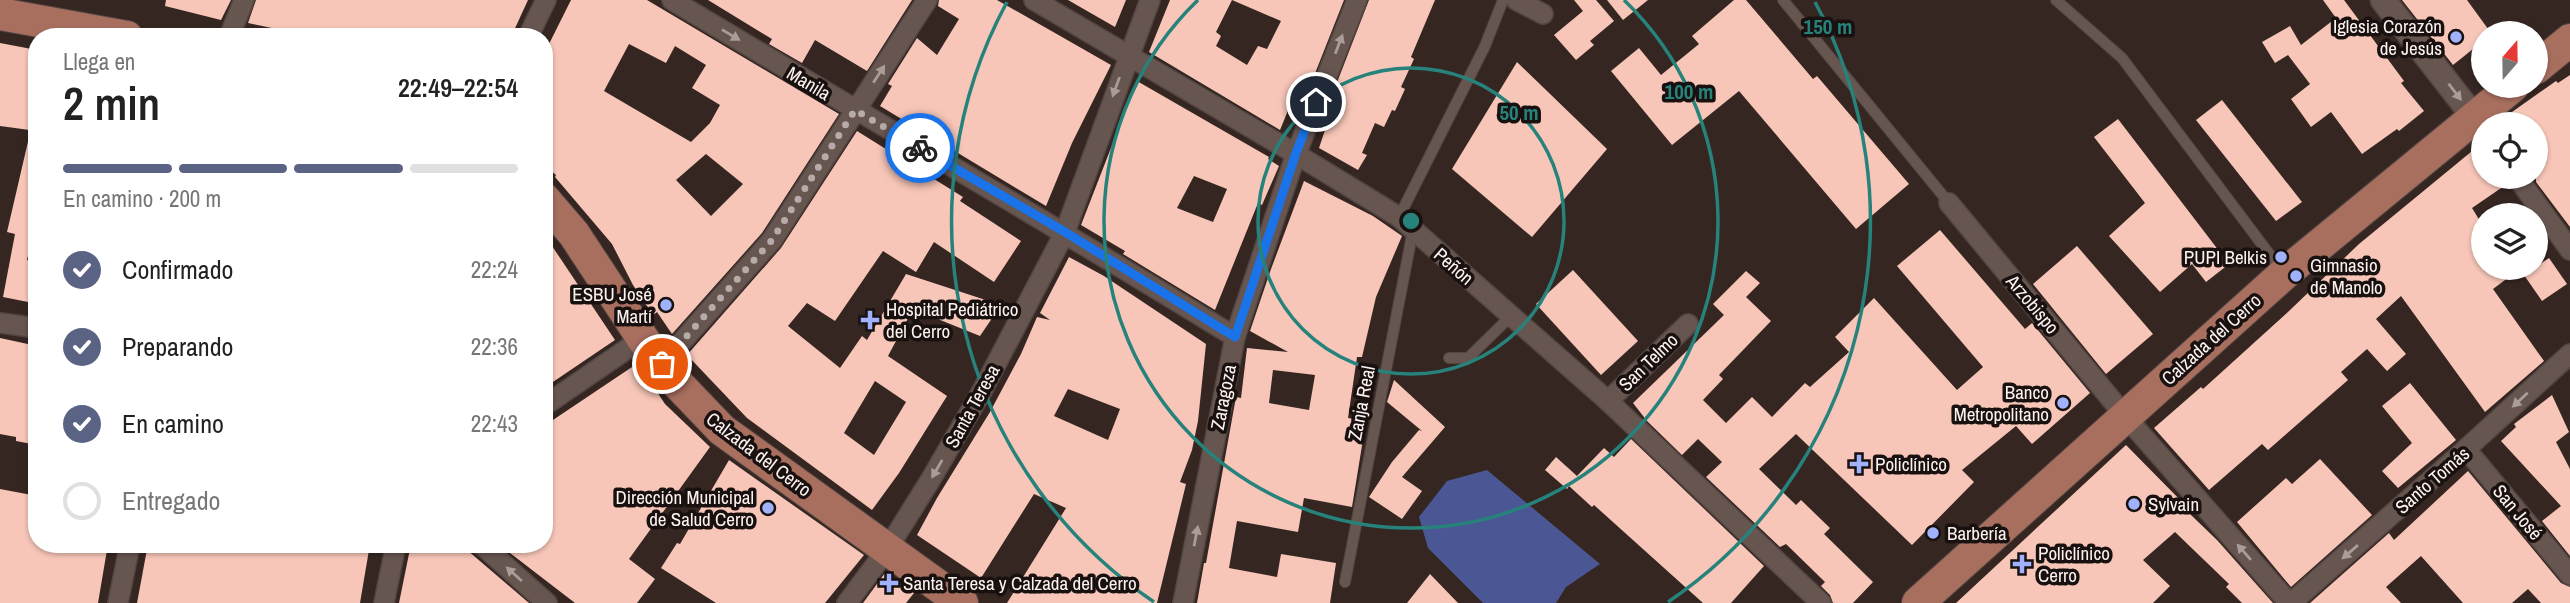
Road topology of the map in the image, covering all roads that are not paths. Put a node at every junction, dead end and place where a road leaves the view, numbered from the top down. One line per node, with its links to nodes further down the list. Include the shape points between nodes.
1 (244, 0): 16 (street)
2 (546, 0): 17 (street)
3 (672, 0): 22 (street, Manila, one-way to 22)
4 (927, 0): 22 (street, one-way to 4)
5 (1034, 0): 19 (street, Peñón)
6 (1150, 0): 19 (street, Santa Teresa)
7 (1357, 0): 26 (street, Zaragoza, one-way to 7)
8 (1503, 0): 30 (lane, Zanja Real)
9 (1516, 0): 14 (street)
10 (1783, 0): 28 (lane, Arzobispo)
11 (2056, 0): 33 (lane, via 2122,58)
12 (2383, 0): 24 (street, one-way to 24)
13 (0, 14): 15 (main road)
14 (1543, 14)
15 (77, 28)
16 (233, 28)
17 (532, 28)
18 (2570, 40): 20 (main road)
19 (1128, 55): 26 (street, Peñón); 31 (street, Santa Teresa, one-way to 31)
20 (2548, 58)
21 (2502, 98): 23 (main road, Calzada del Cerro)
22 (855, 110): 31 (street, Manila); 42 (street, via 772,240)
23 (2490, 112)
24 (2471, 114)
25 (2471, 130): 33 (main road, Calzada del Cerro)
26 (1296, 153): 30 (street, Peñón); 38 (street, Zaragoza)
27 (2526, 189): 32 (street)
28 (1949, 203): 45 (street, Arzobispo)
29 (553, 210): 39 (main road, Calzada del Cerro)
30 (1406, 223): 34 (street, Peñón); 52 (lane, Zanja Real)
31 (1065, 232): 38 (street, Manila); 47 (street, Santa Teresa, one-way to 47, via 982,391)
32 (2570, 250)
33 (2284, 274): 45 (main road, Calzada del Cerro)
34 (1512, 315): 41 (lane, via 1468,358); 44 (street, Peñón)
35 (0, 323): 37 (street)
36 (1688, 324): 44 (street, San Telmo)
37 (28, 327)
38 (1235, 337): 58 (street, Zaragoza, one-way to 38)
39 (643, 338): 42 (main road, Calzada del Cerro); 43 (street)
40 (2570, 354): 46 (street, Santo Tomás, one-way to 46)
41 (1449, 358)
42 (662, 364): 47 (main road, Calzada del Cerro, via 722,430)
43 (553, 400)
44 (1608, 401): 59 (street, Peñón)
45 (2125, 416): 60 (main road, Calzada del Cerro); 61 (street, Arzobispo, one-way to 45)
46 (2466, 449): 51 (street, San José); 61 (street, Santo Tomás, one-way to 61)
47 (888, 548): 56 (street, Santa Teresa); 57 (main road, Calzada del Cerro)
48 (128, 553): 53 (street)
49 (394, 553): 54 (street)
50 (491, 553): 55 (street, one-way to 50)
51 (2570, 575)
52 (1345, 583)
53 (118, 603)
54 (384, 603)
55 (547, 603)
56 (847, 603)
57 (962, 603)
58 (1183, 603)
59 (1821, 603)
60 (1918, 603)
61 (2290, 603)

